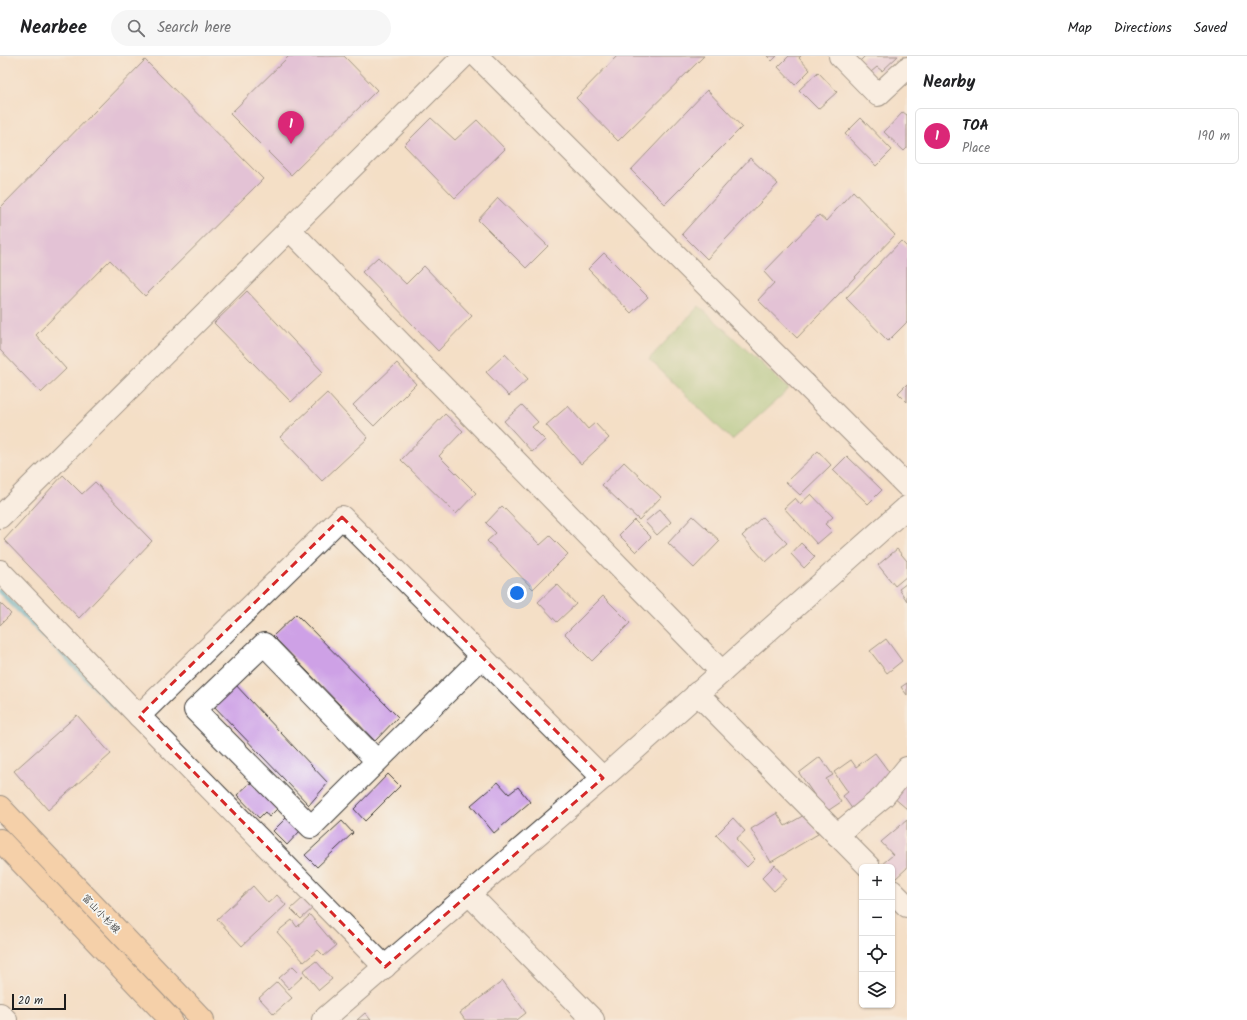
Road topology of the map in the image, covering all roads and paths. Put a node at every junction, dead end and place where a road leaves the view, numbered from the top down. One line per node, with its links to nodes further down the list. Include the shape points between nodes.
1 (464, 56): 5 (street)
2 (477, 56): 6 (street)
3 (840, 56): 4 (street, via 878,95)
4 (907, 68)
5 (290, 230): 8 (street); 11 (street)
6 (907, 486)
7 (907, 506): 11 (street)
8 (0, 517)
9 (0, 571): 13 (street)
10 (482, 657): 13 (street, via 342,517); 14 (street); 16 (street)
11 (722, 672): 12 (street)
12 (697, 694): 16 (street); 18 (street)
13 (139, 716): 24 (street)
14 (377, 761): 14 (street, via 311,826 195,710 264,644)
15 (907, 768): 18 (street, via 884,796)
16 (603, 778): 21 (street)
17 (0, 807): 28 (main road, 富山小杉線)
18 (837, 835): 20 (street)
19 (0, 840): 27 (main road)
20 (866, 864)
21 (469, 894): 24 (street); 30 (street)
22 (895, 894): 23 (street)
23 (907, 906)
24 (385, 967): 29 (street)
25 (0, 1014): 26 (street)
26 (6, 1020)
27 (171, 1020)
28 (202, 1020)
29 (323, 1020)
30 (593, 1020)

